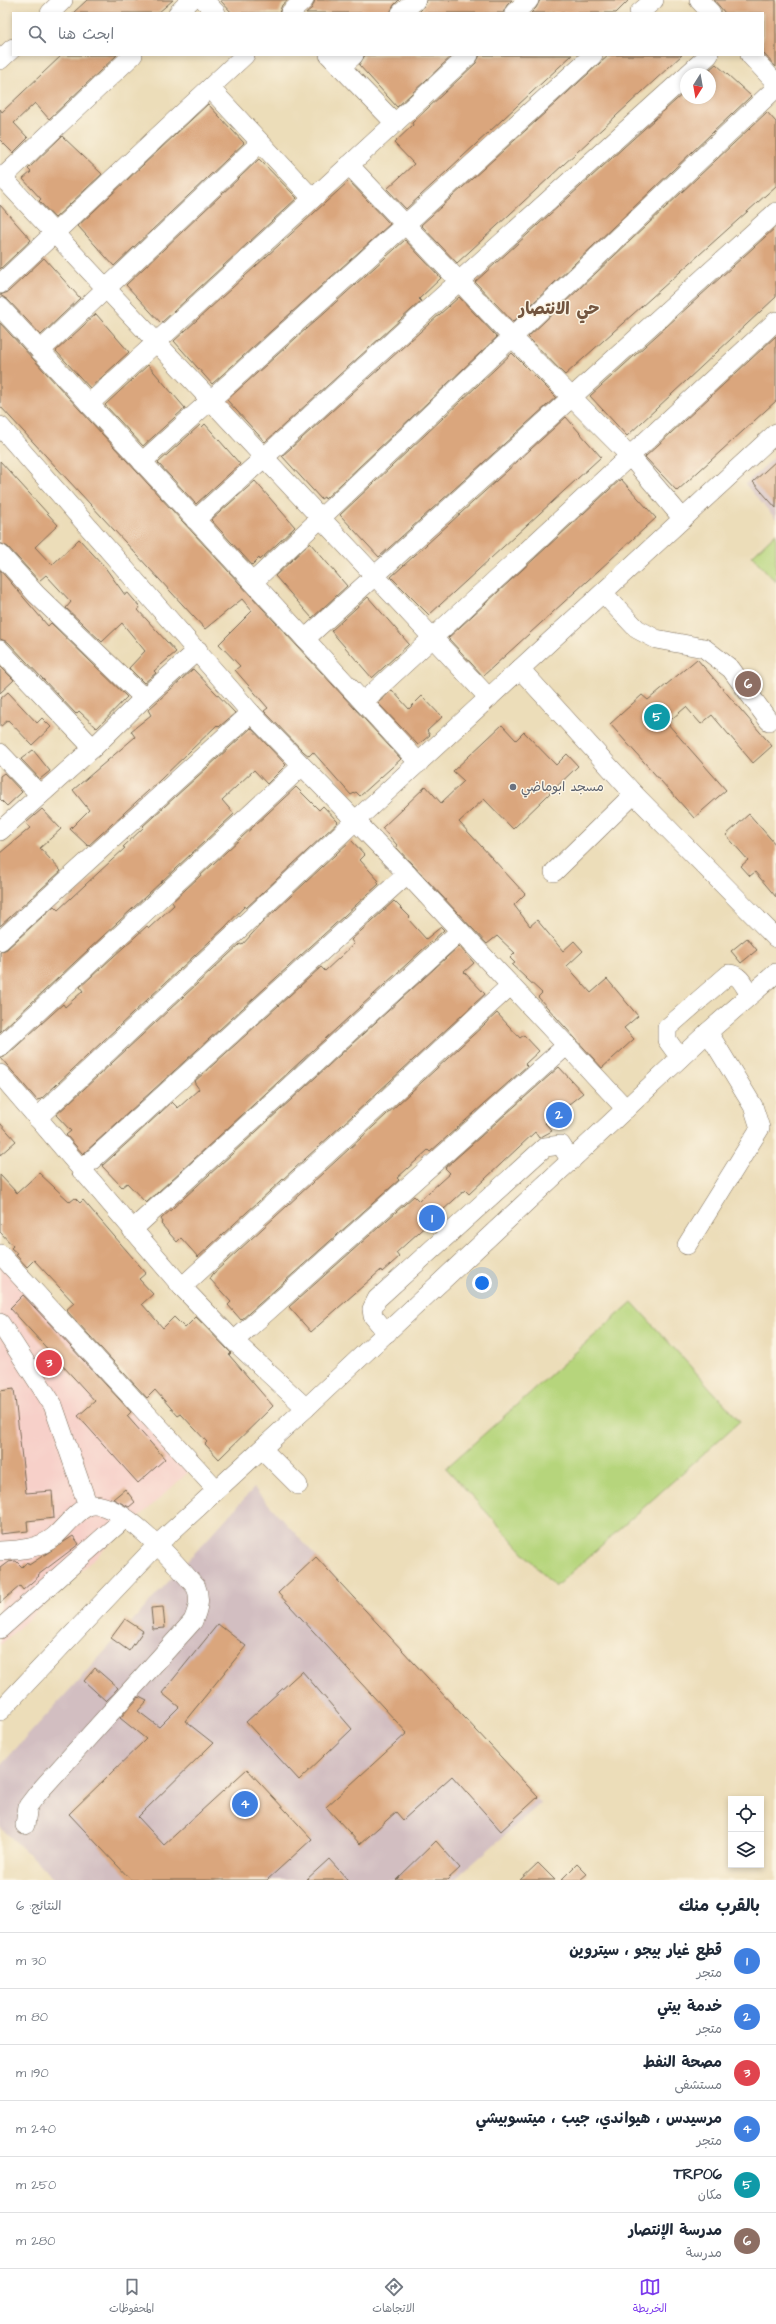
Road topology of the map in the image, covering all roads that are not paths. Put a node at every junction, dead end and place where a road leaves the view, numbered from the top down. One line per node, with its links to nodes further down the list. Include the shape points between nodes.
1 (64, 0): 9 (street)
2 (192, 0): 10 (street)
3 (204, 0): 11 (street)
4 (304, 0): 12 (street)
5 (416, 0): 13 (street)
6 (529, 0): 14 (street)
7 (654, 0): 15 (street)
8 (699, 0): 16 (street)
9 (51, 12)
10 (179, 12)
11 (215, 12)
12 (291, 12)
13 (402, 12)
14 (515, 12)
15 (640, 12)
16 (710, 12)
17 (12, 49): 25 (street)
18 (132, 56): 34 (street)
19 (244, 56): 29 (street)
20 (468, 56): 31 (street)
21 (592, 56): 37 (street)
22 (708, 56): 26 (street)
23 (751, 56): 28 (street)
24 (341, 59): 31 (street)
25 (0, 60)
26 (695, 68)
27 (680, 81): 39 (street)
28 (776, 83)
29 (210, 88): 32 (street); 38 (street)
30 (776, 88): 44 (street)
31 (395, 123): 33 (street)
32 (260, 144): 35 (street); 41 (street)
33 (349, 165): 35 (street); 37 (street)
34 (1, 178): 38 (street)
35 (312, 198): 45 (street)
36 (776, 212): 47 (street)
37 (405, 225): 39 (street); 48 (street)
38 (54, 233): 40 (street); 41 (street)
39 (460, 281): 44 (street); 53 (street)
40 (0, 284)
41 (106, 289): 45 (street); 46 (street)
42 (0, 307): 46 (street)
43 (776, 321): 52 (street)
44 (512, 337): 47 (street); 55 (street)
45 (156, 342): 48 (street); 49 (street)
46 (40, 351): 49 (street)
47 (572, 396): 52 (street); 59 (street)
48 (210, 400): 53 (street); 54 (street)
49 (89, 404): 54 (street)
50 (0, 426): 65 (street)
51 (776, 434): 56 (street)
52 (630, 456): 56 (street); 63 (street)
53 (264, 458): 55 (street); 57 (street)
54 (142, 462): 57 (street)
55 (320, 518): 59 (street); 60 (street)
56 (684, 519): 61 (street)
57 (195, 520): 60 (street)
58 (0, 554): 67 (street, via 36,594)
59 (374, 576): 62 (street); 63 (street)
60 (253, 582): 62 (street)
61 (603, 593): 66 (street); 71 (street, via 637,629 656,639 704,648 731,669)
62 (305, 638): 69 (street)
63 (432, 638): 68 (street); 69 (street)
64 (0, 650): 72 (street)
65 (198, 650): 67 (street); 70 (street)
66 (520, 669): 68 (street); 77 (street)
67 (144, 698): 72 (street)
68 (489, 698): 74 (street)
69 (363, 702): 74 (street)
70 (251, 713): 75 (street); 84 (street)
71 (769, 721)
72 (93, 748): 76 (street)
73 (0, 753): 76 (street)
74 (419, 763): 78 (street)
75 (302, 766): 78 (street); 90 (street)
76 (40, 794): 79 (street)
77 (634, 794): 80 (street); 83 (street)
78 (355, 821): 81 (street); 94 (street)
79 (0, 832)
80 (554, 872)
81 (407, 874): 82 (street); 96 (street)
82 (460, 931): 86 (street); 98 (street)
83 (776, 938)
84 (0, 940)
85 (776, 973): 87 (street)
86 (511, 984): 89 (street); 102 (street)
87 (750, 995): 88 (street); 91 (street, via 739,977 729,974 667,1028 667,1040)
88 (708, 1032): 91 (street); 99 (street, via 753,1106 760,1128)
89 (566, 1046): 93 (street); 105 (street)
90 (0, 1047)
91 (680, 1058): 93 (street)
92 (0, 1074): 94 (street)
93 (626, 1109): 95 (street)
94 (37, 1118): 96 (street)
95 (571, 1161): 97 (street, via 561,1145 545,1147); 100 (street)
96 (81, 1170): 98 (street)
97 (455, 1228): 100 (street); 104 (street, via 377,1300 372,1309 373,1316)
98 (132, 1230): 102 (street)
99 (687, 1246)
100 (474, 1251): 104 (street)
101 (0, 1254): 109 (street)
102 (182, 1287): 105 (street)
103 (0, 1323): 110 (street, via 53,1405)
104 (387, 1333): 106 (street)
105 (234, 1341): 106 (street)
106 (306, 1408): 107 (street)
107 (262, 1449): 108 (street); 109 (street)
108 (298, 1484)
109 (216, 1489): 112 (street)
110 (88, 1506): 111 (street, via 104,1506); 113 (street, via 44,1543 24,1550)
111 (125, 1518): 112 (street); 114 (street)
112 (158, 1544): 115 (street); 116 (street, via 196,1587 199,1595 193,1621 38,1793 28,1806)
113 (0, 1551)
114 (0, 1629)
115 (0, 1711)
116 (25, 1825)

